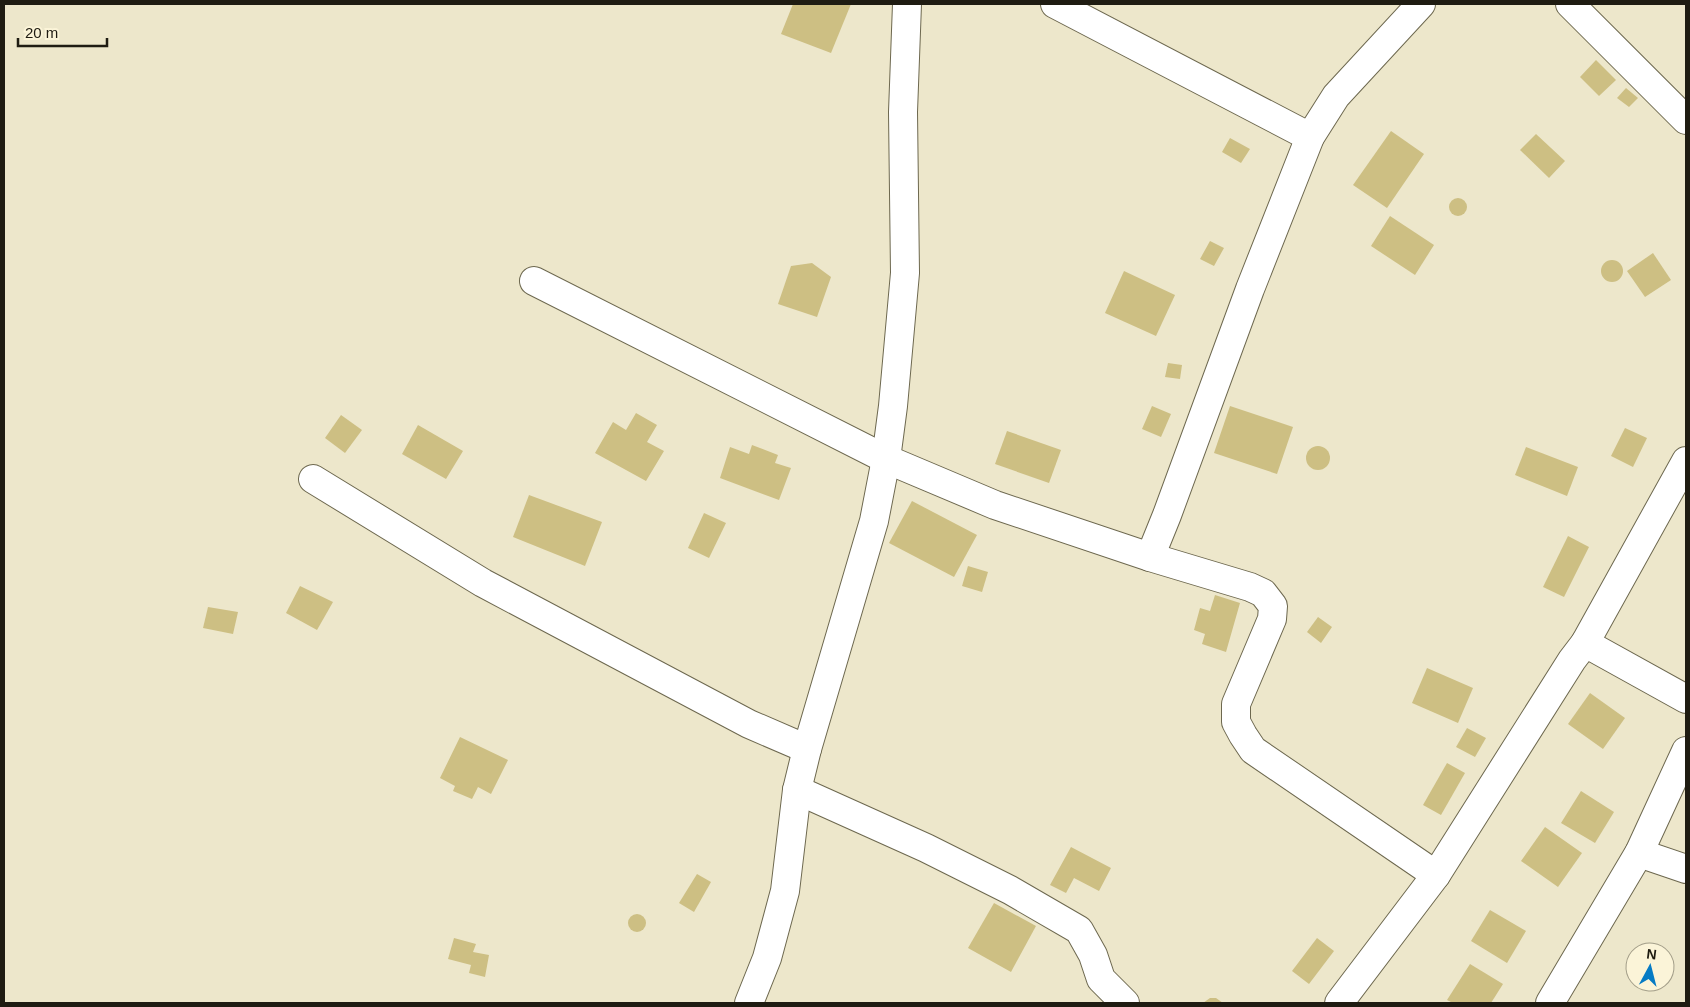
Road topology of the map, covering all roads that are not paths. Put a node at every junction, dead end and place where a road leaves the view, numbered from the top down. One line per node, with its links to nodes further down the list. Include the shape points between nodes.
1 (907, 4): 8 (street, via 903,112 905,273)
2 (1055, 4): 6 (street)
3 (1421, 4): 6 (street, via 1336,96)
4 (1570, 4): 5 (street)
5 (1686, 120)
6 (1310, 137): 11 (street)
7 (534, 281): 8 (street)
8 (886, 459): 11 (street, via 995,505); 14 (street, via 874,521)
9 (1686, 461): 12 (street)
10 (313, 479): 14 (street, via 483,583 749,724)
11 (1150, 557): 19 (street, via 1263,593 1273,606 1272,619 1236,704 1236,722 1243,735 1253,750)
12 (1585, 643): 13 (street); 19 (street)
13 (1686, 699)
14 (807, 749): 16 (street)
15 (1686, 751): 17 (street)
16 (798, 790): 20 (street, via 785,891 767,958); 21 (street, via 926,848 1079,930 1093,955 1101,979)
17 (1640, 854): 18 (street); 23 (street)
18 (1686, 869)
19 (1436, 875): 22 (street)
20 (749, 1003)
21 (1125, 1003)
22 (1339, 1003)
23 (1550, 1003)

